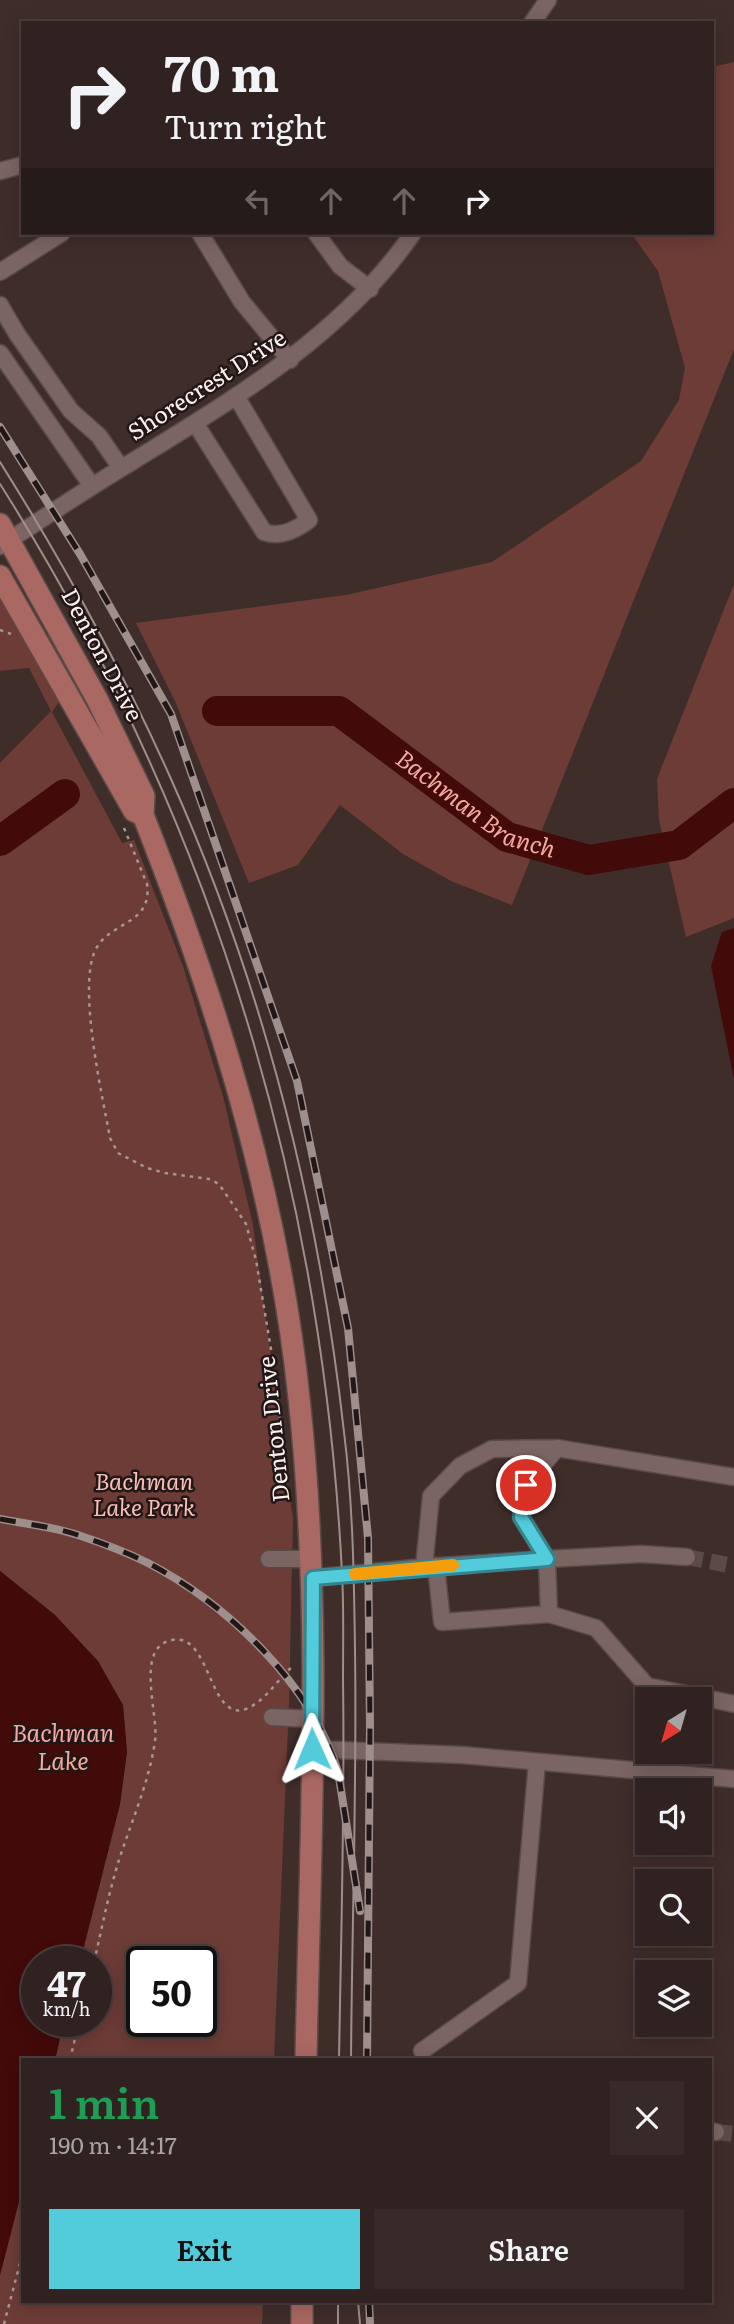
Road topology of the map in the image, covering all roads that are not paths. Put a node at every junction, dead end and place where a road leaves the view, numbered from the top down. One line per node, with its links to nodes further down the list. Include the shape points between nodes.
1 (548, 0): 2 (street)
2 (533, 21)
3 (21, 165): 4 (street)
4 (0, 171)
5 (59, 235): 9 (street)
6 (201, 235): 13 (street, via 242,302)
7 (317, 235): 10 (street, via 340,266)
8 (411, 235): 10 (street, Shorecrest Drive)
9 (0, 272)
10 (370, 289): 13 (street, Shorecrest Drive)
11 (0, 305): 16 (street, via 71,411 99,436)
12 (0, 354): 17 (street)
13 (290, 360): 14 (street, Shorecrest Drive)
14 (236, 396): 15 (street, Shorecrest Drive); 15 (street, via 309,520 295,530 264,532)
15 (195, 423): 16 (street, Shorecrest Drive)
16 (121, 468): 17 (street, Shorecrest Drive)
17 (92, 486): 18 (street, Shorecrest Drive)
18 (3, 537): 20 (main road, Denton Drive, via 97,699 144,796)
19 (0, 576): 20 (main road, Denton Drive, via 134,811)
20 (143, 815): 27 (main road, Denton Drive, via 233,1068 274,1241 299,1394)
21 (557, 1448): 22 (street); 25 (street, via 526,1485 521,1517); 26 (street, via 492,1449 460,1466 432,1496)
22 (734, 1477)
23 (687, 1557): 25 (street, via 641,1554)
24 (268, 1559): 27 (street)
25 (547, 1559): 26 (street); 28 (street)
26 (430, 1567): 27 (street); 28 (street, via 442,1622)
27 (312, 1568): 31 (main road, Denton Drive)
28 (549, 1614): 29 (street, via 596,1628 647,1686)
29 (734, 1704)
30 (272, 1717): 31 (street)
31 (312, 1719): 32 (main road, Denton Drive)
32 (312, 1749): 33 (street); 36 (main road, Denton Drive)
33 (537, 1762): 34 (street); 35 (street, via 518,1983)
34 (734, 1779)
35 (422, 2051)
36 (306, 2058)
37 (302, 2303): 38 (main road)
38 (302, 2324)

